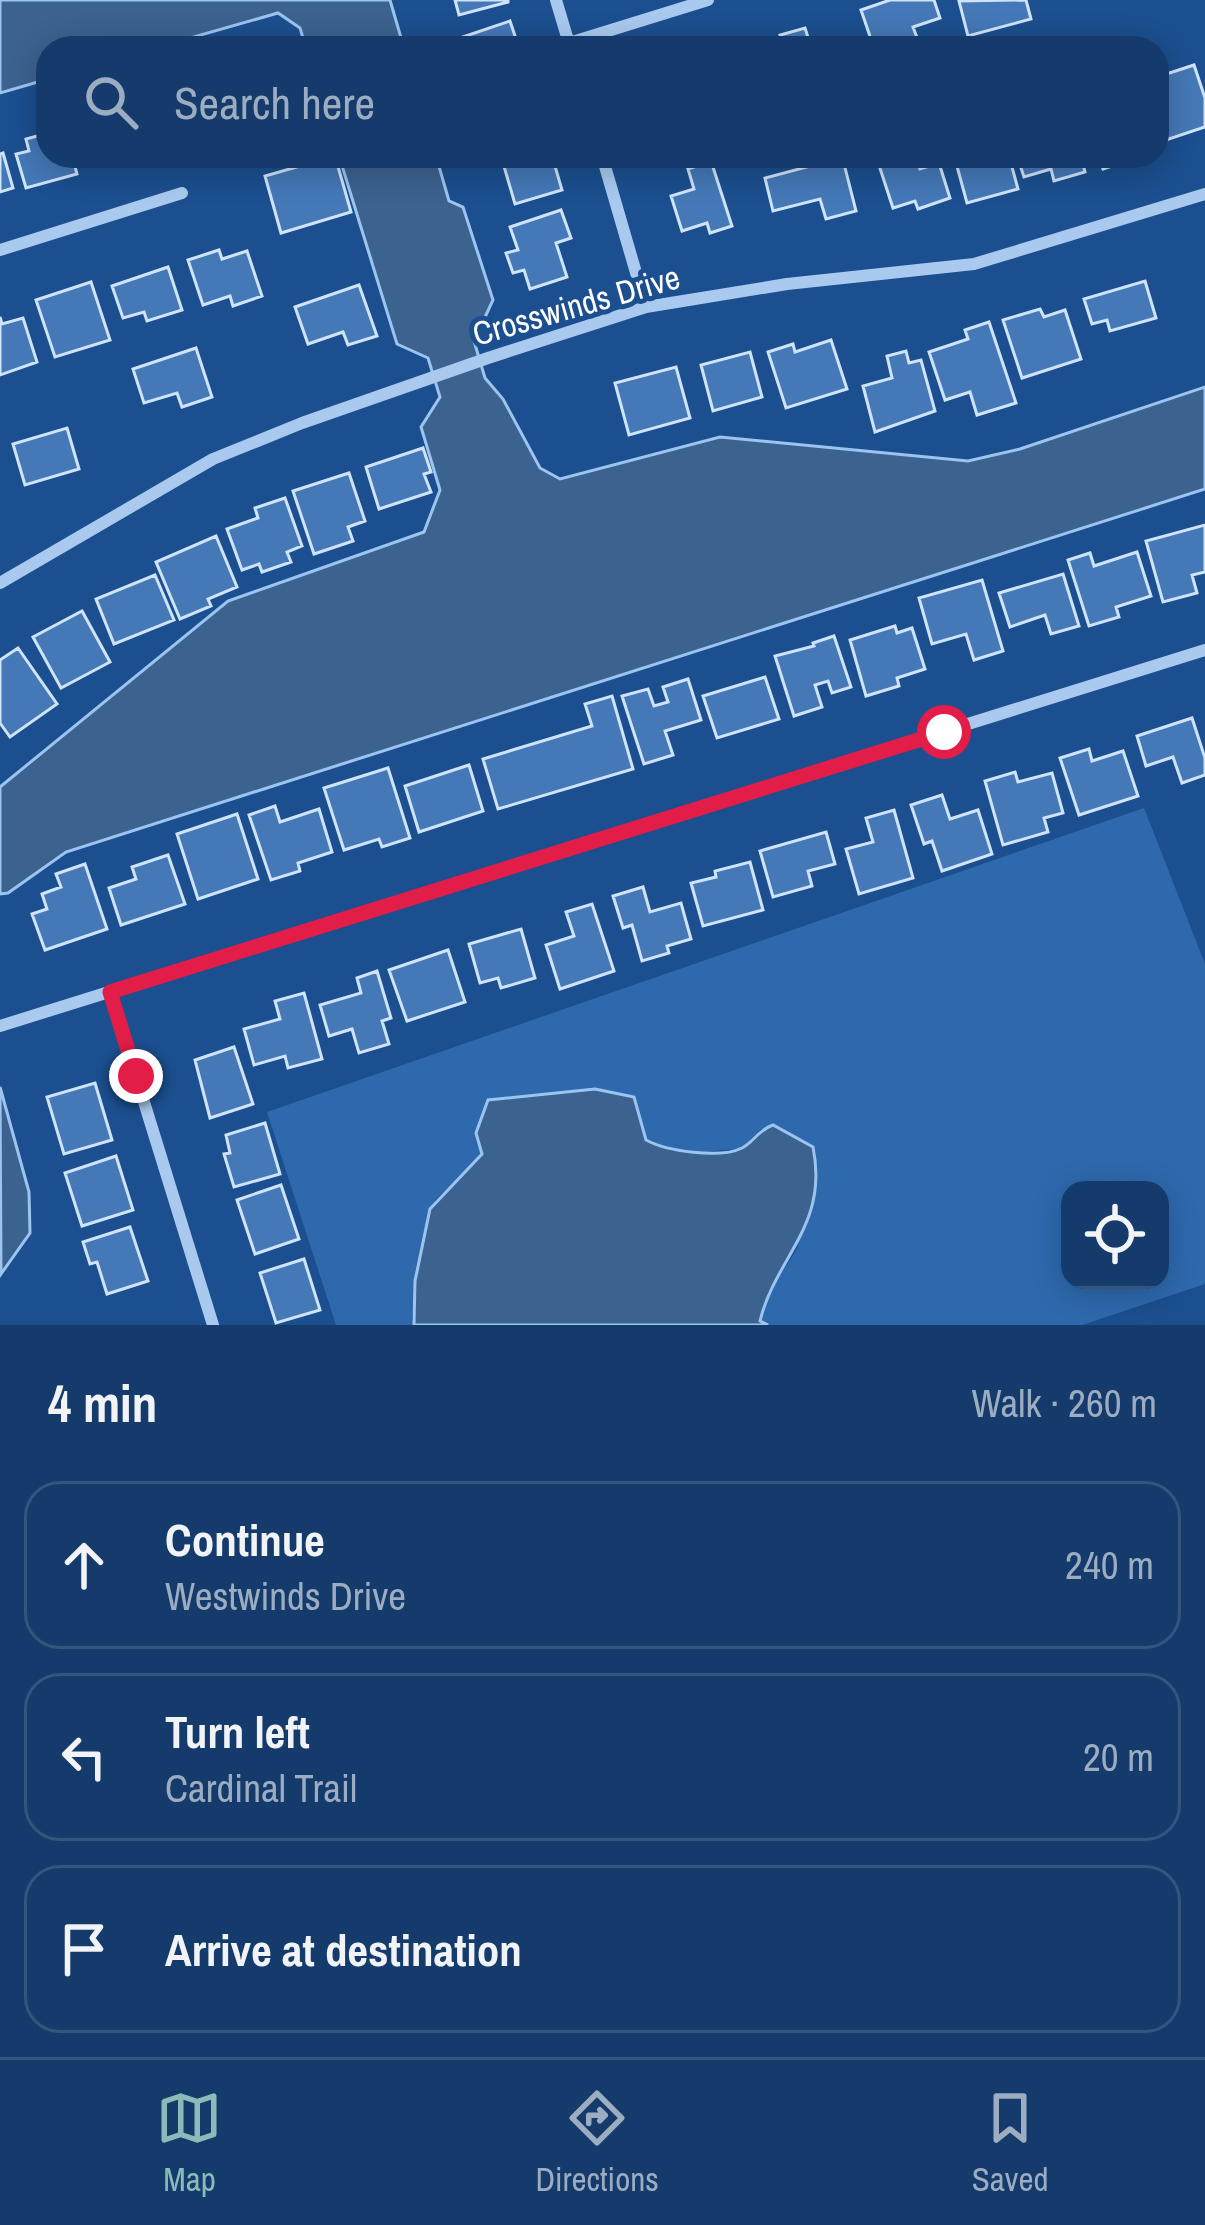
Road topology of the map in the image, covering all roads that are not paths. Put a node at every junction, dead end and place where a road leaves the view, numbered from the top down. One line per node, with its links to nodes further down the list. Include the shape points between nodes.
1 (556, 0): 3 (street)
2 (707, 0): 4 (street)
3 (567, 36)
4 (597, 36)
5 (605, 168): 9 (street)
6 (182, 193): 8 (street)
7 (1205, 194): 9 (street, Crosswinds Drive, via 974,264)
8 (0, 250)
9 (646, 307): 10 (street, Crosswinds Drive, via 213,459)
10 (1, 582)
11 (1205, 650): 12 (street)
12 (110, 992): 13 (street); 14 (street)
13 (0, 1027)
14 (213, 1325)

